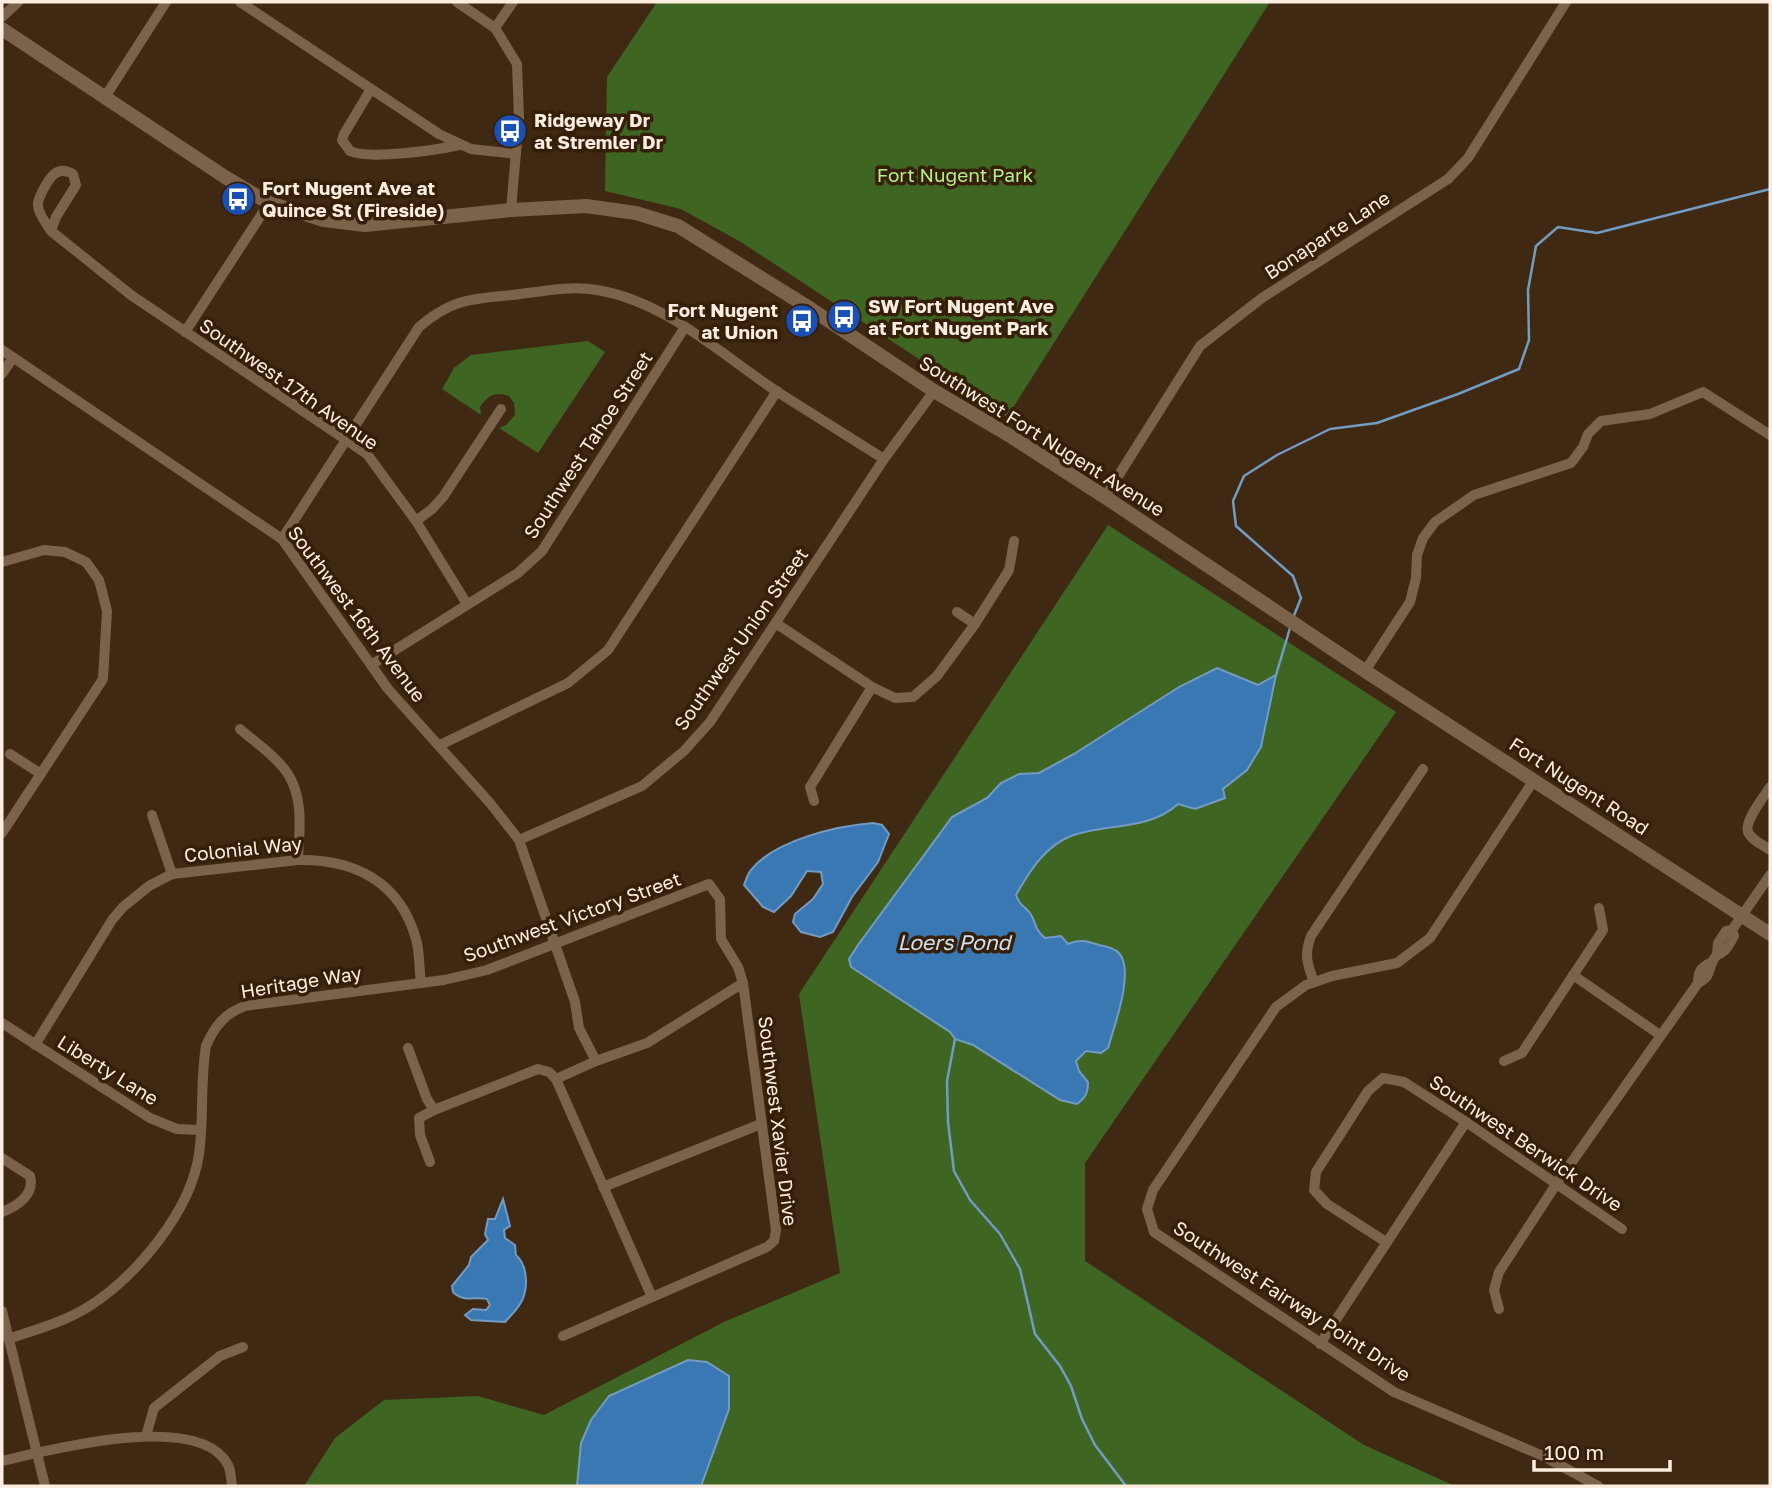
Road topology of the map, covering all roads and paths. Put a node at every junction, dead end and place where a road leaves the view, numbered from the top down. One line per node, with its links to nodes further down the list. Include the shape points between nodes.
1 (18, 2): 7 (street)
2 (166, 2): 11 (street)
3 (240, 2): 10 (street)
4 (457, 2): 8 (street)
5 (513, 2): 8 (street)
6 (1566, 2): 28 (street, Bonaparte Lane, via 1468,158 1448,179 1262,298 1200,346)
7 (2, 17)
8 (495, 28): 13 (street, via 517,64)
9 (2, 29): 11 (street, Southwest Fort Nugent Avenue)
10 (372, 89): 12 (street); 12 (street, via 344,134 342,140 350,151 438,150)
11 (105, 96): 14 (street, Southwest Fort Nugent Avenue)
12 (459, 145): 13 (street)
13 (516, 154): 15 (street)
14 (269, 203): 15 (street, Southwest Fort Nugent Avenue, via 324,220 365,225); 18 (street)
15 (511, 210): 23 (street, Southwest Fort Nugent Avenue, via 586,206 636,213 678,226)
16 (51, 231): 16 (street, via 76,185 73,173 64,170 51,176 39,199 41,215); 18 (street, Southwest 17th Avenue)
17 (685, 327): 22 (street); 26 (street, via 631,298 596,290 571,288 463,300 438,311 419,327); 33 (street, Southwest Tahoe Street, via 542,551 518,573)
18 (185, 332): 26 (street, Southwest 17th Avenue)
19 (2, 350): 20 (street, Southwest 16th Avenue)
20 (13, 358): 21 (street); 30 (street, Southwest 16th Avenue)
21 (2, 374)
22 (777, 391): 27 (street); 41 (street, via 608,650 568,683)
23 (934, 391): 27 (street, Southwest Union Street); 28 (street, Southwest Fort Nugent Avenue)
24 (501, 409): 29 (street, via 443,497)
25 (1770, 435): 38 (street, via 1703,392 1650,414 1601,421 1571,463 1474,495 1435,522 1423,538 1410,602)
26 (347, 441): 29 (street, Southwest 17th Avenue, via 367,454); 30 (street)
27 (884, 459): 35 (street, Southwest Union Street)
28 (1105, 497): 38 (street, Southwest Fort Nugent Avenue)
29 (416, 521): 33 (street, Southwest 17th Avenue)
30 (282, 539): 37 (street, Southwest 16th Avenue)
31 (1014, 541): 36 (street, via 1009,570)
32 (2, 562): 44 (street, via 44,550 65,552 86,562 99,580 107,611 103,679)
33 (467, 604): 37 (street, Southwest Tahoe Street)
34 (957, 612): 36 (street)
35 (777, 624): 39 (street); 50 (street, Southwest Union Street, via 710,722 684,751 642,786)
36 (975, 624): 39 (street, via 937,676 914,697 895,698)
37 (371, 665): 41 (street, Southwest 16th Avenue)
38 (1366, 671): 45 (street, Fort Nugent Road)
39 (872, 687): 47 (street, via 810,787)
40 (240, 729): 52 (street, via 293,781 299,803)
41 (440, 745): 50 (street, Southwest 16th Avenue)
42 (10, 754): 44 (street)
43 (1423, 769): 60 (street, via 1311,936 1306,961)
44 (41, 774): 49 (street)
45 (1534, 780): 56 (street, Fort Nugent Road); 60 (street, Southwest Fairway Point Drive, via 1430,938 1397,963)
46 (1770, 787): 51 (street, via 1747,829 1752,838)
47 (814, 801)
48 (152, 815): 53 (street)
49 (2, 833)
50 (519, 840): 58 (street, Southwest 16th Avenue)
51 (1770, 849)
52 (298, 860): 53 (street, Colonial Way); 61 (street, Colonial Way, via 347,865 391,891 405,909 417,941)
53 (172, 874): 65 (street, Colonial Way, via 149,886 112,919)
54 (1770, 875): 56 (street)
55 (1599, 908): 59 (street, via 1603,930)
56 (1743, 917): 57 (street, Fort Nugent Road); 64 (street, via 1726,931 1714,959 1703,966 1698,983)
57 (1770, 934)
58 (554, 945): 61 (street, Southwest Victory Street, via 487,970); 62 (street, Southwest Victory Street, via 709,884 720,899 721,939); 68 (street, Southwest 16th Avenue, via 575,1002 579,1028)
59 (1573, 975): 64 (street); 67 (street, via 1522,1053)
60 (1314, 982): 86 (street, Southwest Fairway Point Drive, via 1276,1007 1153,1190 1147,1209 1154,1232)
61 (421, 983): 73 (street, Heritage Way, via 245,1006 229,1014 206,1046)
62 (743, 983): 68 (street, via 647,1043); 72 (street, Southwest Xavier Drive)
63 (2, 1023): 65 (street, Liberty Lane)
64 (1660, 1035): 76 (street)
65 (35, 1045): 73 (street, Liberty Lane, via 150,1118 177,1129)
66 (408, 1048): 70 (street)
67 (1504, 1060)
68 (596, 1061): 69 (street)
69 (556, 1079): 70 (street, via 538,1069); 77 (street)
70 (434, 1110): 75 (street, via 419,1118)
71 (1466, 1122): 76 (street, Southwest Berwick Drive); 80 (street); 80 (street, Southwest Berwick Drive, via 1404,1082 1383,1078 1368,1091 1316,1172 1314,1190 1327,1204)
72 (761, 1124): 77 (street); 81 (street, Southwest Xavier Drive, via 774,1241)
73 (200, 1130): 85 (street, Heritage Way, via 194,1174 182,1204 141,1261 88,1307)
74 (2, 1157): 78 (street, via 30,1175 32,1183 24,1199)
75 (430, 1162)
76 (1557, 1183): 79 (street, Southwest Berwick Drive); 82 (street, via 1499,1272 1494,1290)
77 (603, 1187): 81 (street)
78 (2, 1212)
79 (1622, 1229)
80 (1387, 1242): 86 (street)
81 (652, 1297): 84 (street, Southwest Xavier Drive)
82 (1499, 1310)
83 (2, 1311): 85 (street)
84 (563, 1336)
85 (8, 1339): 89 (street)
86 (1320, 1344): 93 (street, Southwest Fairway Point Drive, via 1394,1392 1544,1456)
87 (243, 1347): 88 (street, via 220,1356 155,1408)
88 (146, 1436): 89 (street); 92 (street, via 202,1444 228,1466)
89 (36, 1453): 90 (street); 91 (street)
90 (2, 1461)
91 (46, 1486)
92 (232, 1486)
93 (1598, 1486)

